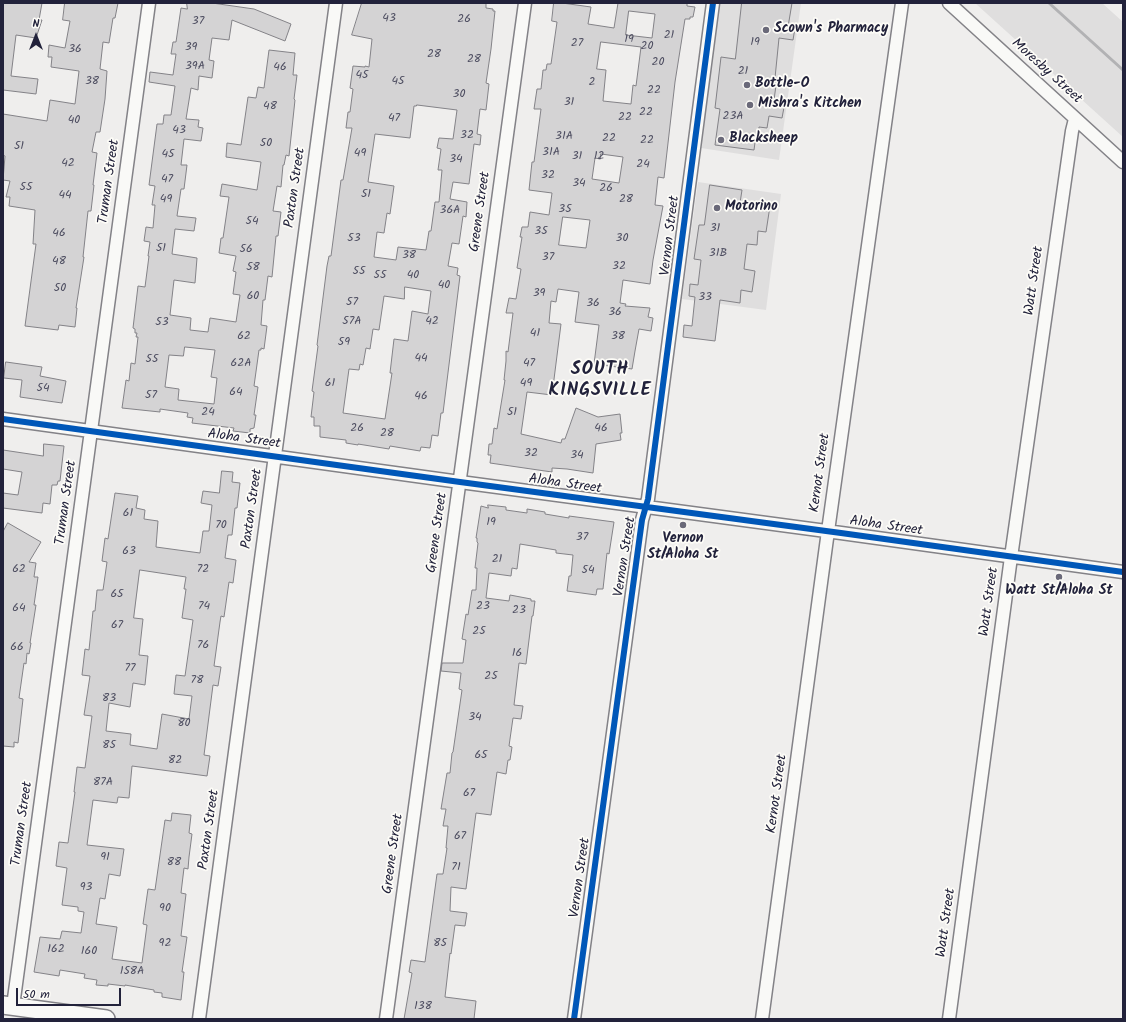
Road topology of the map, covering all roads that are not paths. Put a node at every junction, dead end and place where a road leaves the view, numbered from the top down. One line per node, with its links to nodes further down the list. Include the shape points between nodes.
1 (149, 3): 10 (street, Truman Street)
2 (336, 3): 11 (street, Paxton Street)
3 (525, 3): 12 (street, Greene Street)
4 (713, 3): 13 (street, Vernon Street)
5 (902, 3): 14 (street, Kernot Street)
6 (949, 3): 7 (street, Moresby Street)
7 (1075, 119): 8 (street, Moresby Street); 15 (street, Watt Street)
8 (1123, 162)
9 (3, 419): 10 (street, Aloha Street)
10 (92, 431): 11 (street, Aloha Street); 17 (street, Truman Street)
11 (275, 457): 12 (street, Aloha Street); 19 (street, Paxton Street)
12 (460, 482): 13 (street, Aloha Street); 20 (street, Greene Street)
13 (646, 508): 14 (street, Aloha Street); 21 (street, Vernon Street, via 642,520)
14 (828, 532): 15 (street, Aloha Street); 22 (street, Kernot Street)
15 (1011, 557): 16 (street, Aloha Street); 23 (street, Watt Street)
16 (1123, 572)
17 (8, 1006): 18 (main road)
18 (106, 1019)
19 (199, 1019)
20 (386, 1019)
21 (574, 1019)
22 (762, 1019)
23 (949, 1019)

